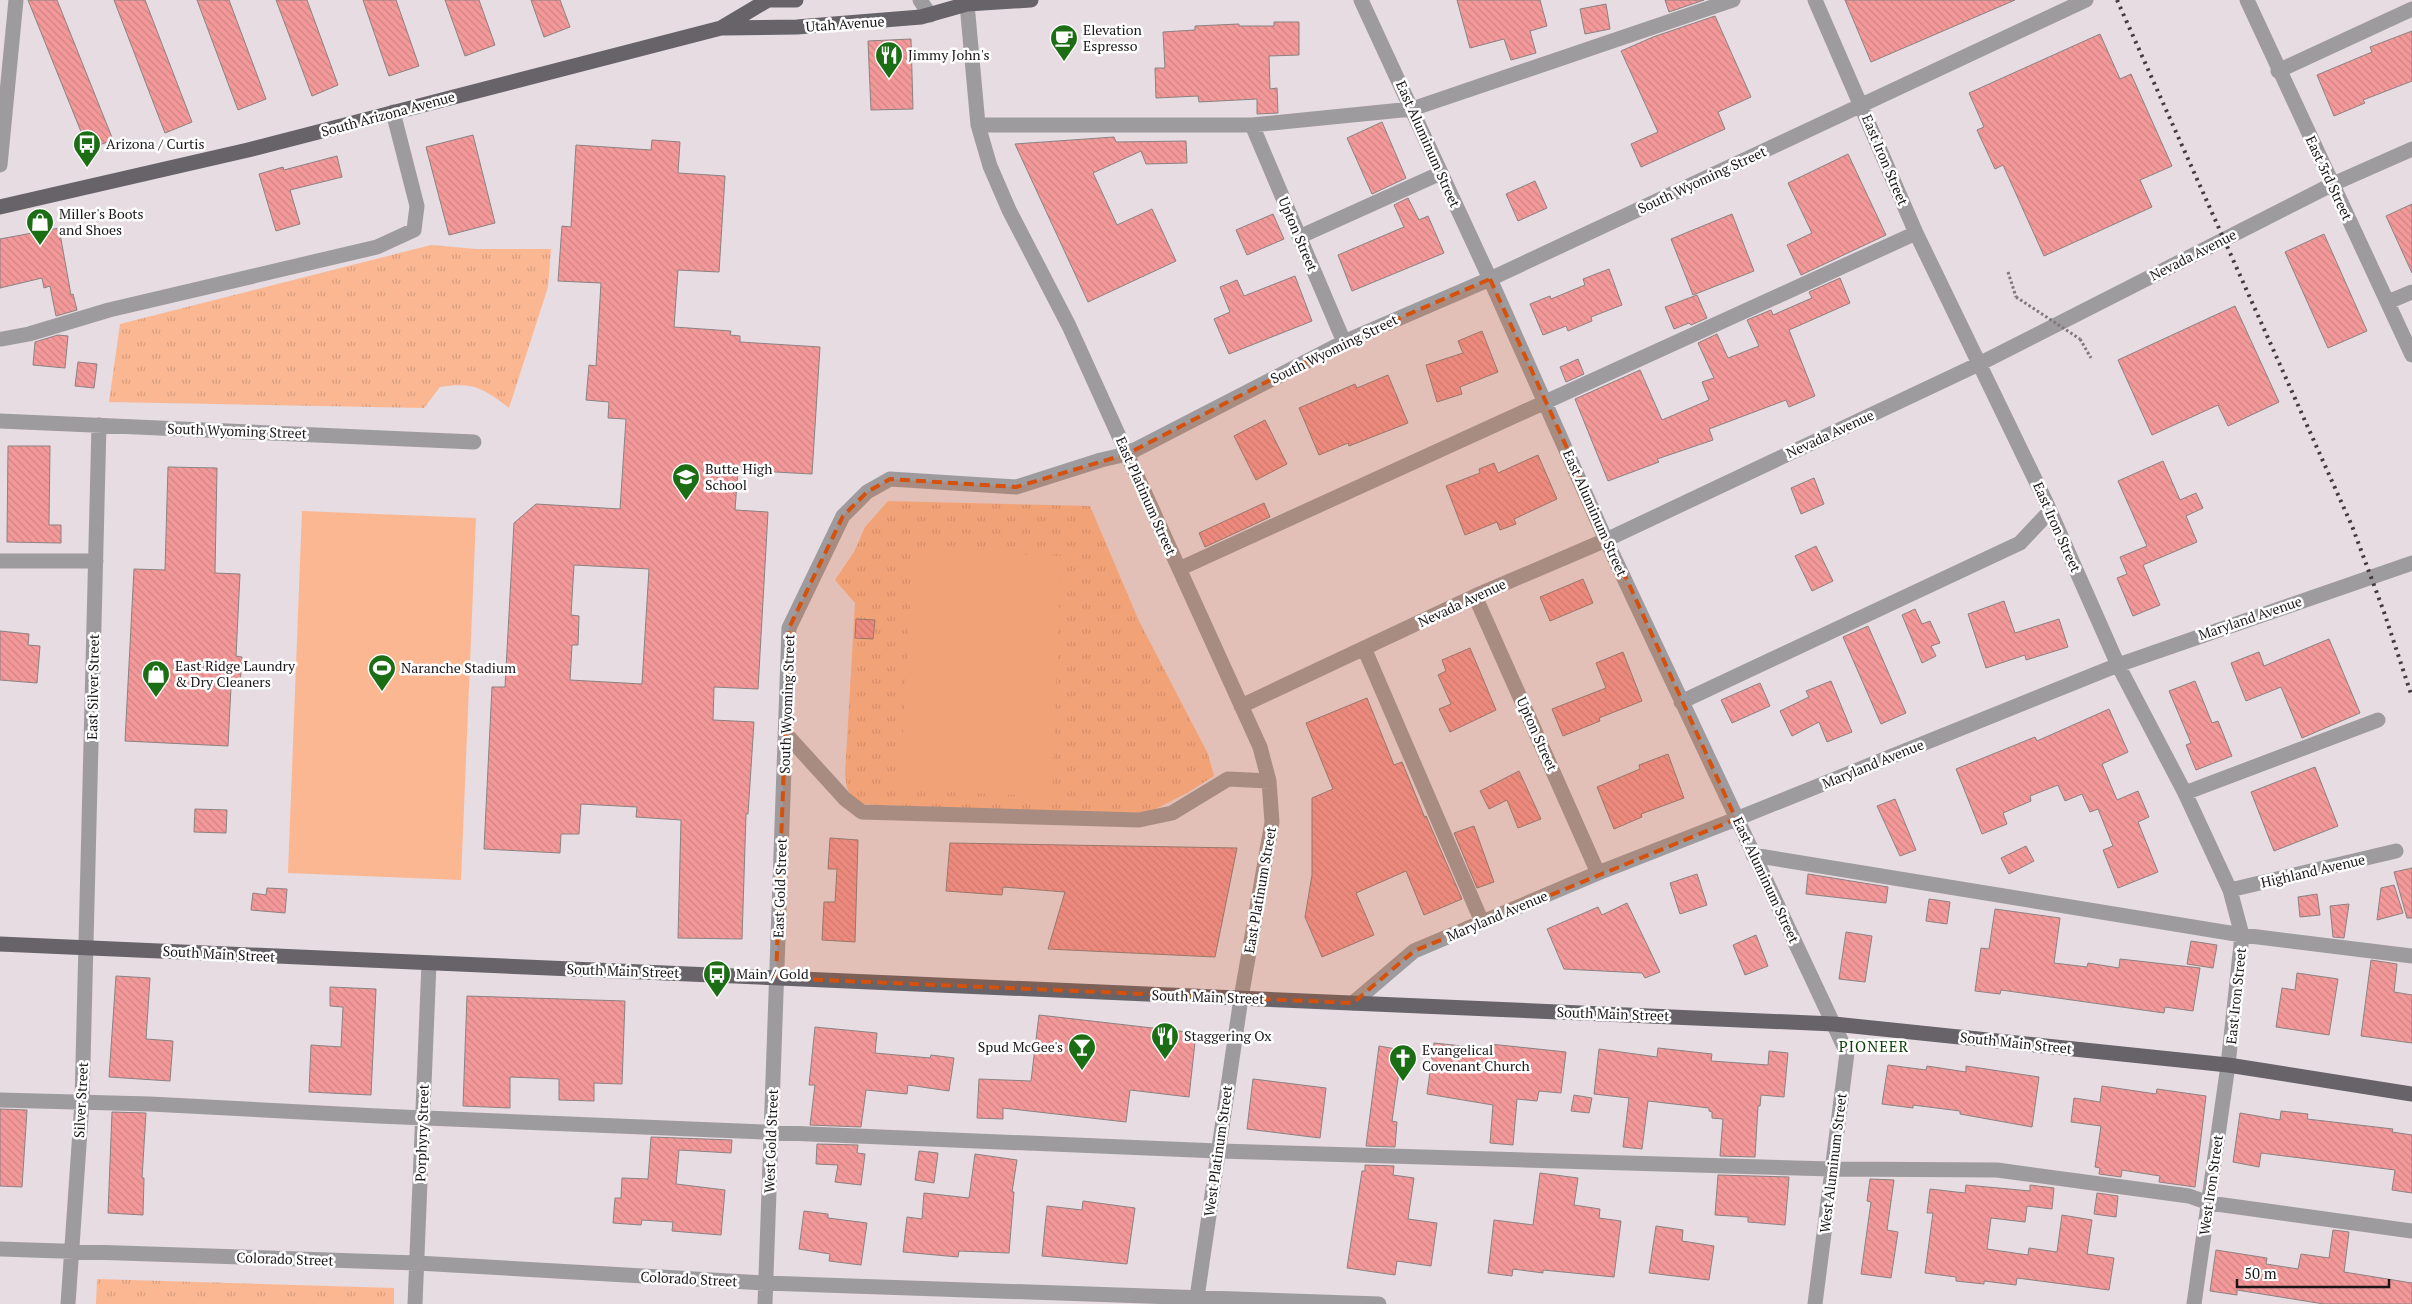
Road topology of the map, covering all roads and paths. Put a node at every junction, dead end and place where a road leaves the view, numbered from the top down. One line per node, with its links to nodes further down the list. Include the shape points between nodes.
1 (769, 0): 2 (main road, Utah Avenue); 15 (main road, South Arizona Avenue)
2 (796, 0)
3 (920, 0): 14 (street)
4 (948, 0): 11 (main road, Utah Avenue)
5 (1032, 0): 11 (main road, Utah Avenue)
6 (1361, 0): 18 (street, East Aluminum Street)
7 (1733, 0): 18 (street)
8 (1815, 0): 17 (street, East Iron Street)
9 (2086, 0): 17 (street, South Wyoming Street)
10 (2246, 0): 16 (street, East 3rd Street)
11 (967, 4): 14 (main road, Utah Avenue); 20 (street, East Platinum Street)
12 (10, 6): 23 (street)
13 (2412, 9): 16 (street)
14 (930, 15): 15 (main road, Utah Avenue, via 808,27)
15 (721, 28): 19 (main road, South Arizona Avenue)
16 (2278, 71): 25 (street, East 3rd Street)
17 (1861, 105): 27 (street, East Iron Street); 30 (street, South Wyoming Street)
18 (1412, 109): 21 (street); 24 (street, East Aluminum Street)
19 (393, 112): 26 (main road, South Arizona Avenue, via 248,150); 33 (street, via 418,206 414,230 377,247 109,310)
20 (978, 125): 21 (street); 42 (street, East Platinum Street, via 990,166 1069,326)
21 (1252, 125): 28 (street, Upton Street)
22 (2412, 149): 25 (street, Nevada Avenue)
23 (0, 165)
24 (1441, 173): 28 (street); 30 (street, East Aluminum Street)
25 (2333, 184): 32 (street, East 3rd Street); 37 (street, Nevada Avenue)
26 (0, 206)
27 (1916, 233): 37 (street, East Iron Street); 38 (street)
28 (1299, 237): 34 (street, Upton Street)
29 (2008, 272): 36 (path, bridge, via 2016,297 2080,339)
30 (1490, 279): 34 (street, South Wyoming Street); 38 (street, East Aluminum Street)
31 (2412, 292): 32 (street)
32 (2388, 302): 35 (street, East 3rd Street)
33 (2, 339)
34 (1344, 342): 42 (street, South Wyoming Street)
35 (2412, 355)
36 (2091, 358)
37 (1981, 363): 43 (street, East Iron Street); 44 (street, Nevada Avenue)
38 (1545, 402): 44 (street, East Aluminum Street); 48 (street)
39 (0, 421): 40 (street, South Wyoming Street)
40 (99, 426): 41 (street, South Wyoming Street); 46 (street, East Silver Street)
41 (474, 442)
42 (1127, 454): 48 (street, East Platinum Street); 55 (street, South Wyoming Street, via 1016,487 890,479 867,492 843,516 789,628)
43 (2050, 512): 51 (street, East Iron Street); 52 (street, via 2020,543)
44 (1606, 540): 49 (street, Nevada Avenue); 52 (street, East Aluminum Street)
45 (0, 561): 46 (street)
46 (96, 561): 67 (street, East Silver Street)
47 (2412, 563): 51 (street, Maryland Avenue)
48 (1179, 569): 53 (street, East Platinum Street)
49 (1476, 596): 50 (street, Nevada Avenue); 62 (street, Upton Street)
50 (1364, 648): 53 (street, Nevada Avenue); 64 (street)
51 (2118, 665): 57 (street, East Iron Street); 59 (street, Maryland Avenue)
52 (1682, 702): 59 (street, East Aluminum Street)
53 (1241, 706): 56 (street, East Platinum Street, via 1260,747)
54 (2378, 720): 57 (street)
55 (785, 732): 56 (street, via 845,799 862,812 1139,820 1172,813 1228,779); 58 (street, South Wyoming Street)
56 (1269, 781): 71 (street, East Platinum Street, via 1272,822)
57 (2185, 793): 63 (street, East Iron Street)
58 (783, 797): 70 (street, East Gold Street)
59 (1736, 819): 61 (street, East Aluminum Street); 62 (street, Maryland Avenue)
60 (2396, 851): 63 (street, Highland Avenue)
61 (1753, 855): 65 (street); 73 (street, East Aluminum Street)
62 (1598, 873): 64 (street, Maryland Avenue)
63 (2230, 890): 65 (street, East Iron Street)
64 (1482, 922): 72 (street, Maryland Avenue, via 1414,951)
65 (2242, 935): 68 (street); 74 (street, East Iron Street)
66 (0, 944): 67 (main road, South Main Street)
67 (87, 948): 69 (main road, South Main Street); 77 (street, Silver Street)
68 (2412, 956)
69 (429, 963): 70 (main road, South Main Street); 78 (street, Porphyry Street)
70 (776, 978): 71 (main road, South Main Street); 79 (street, West Gold Street)
71 (1241, 998): 72 (main road, South Main Street); 80 (street, West Platinum Street)
72 (1352, 1003): 73 (main road, South Main Street)
73 (1834, 1024): 74 (main road, South Main Street); 81 (street, West Aluminum Street, via 1847,1053)
74 (2228, 1066): 75 (main road, South Main Street); 82 (street, West Iron Street)
75 (2412, 1094)
76 (0, 1100): 77 (street)
77 (82, 1102): 78 (street); 85 (street, Silver Street)
78 (423, 1118): 79 (street); 86 (street, Porphyry Street)
79 (771, 1132): 80 (street); 87 (street, West Gold Street)
80 (1218, 1151): 81 (street); 88 (street, West Platinum Street)
81 (1832, 1168): 82 (street, via 1997,1170 2189,1196); 93 (street, West Aluminum Street)
82 (2209, 1203): 83 (street); 94 (street, West Iron Street)
83 (2412, 1231)
84 (0, 1249): 85 (street, Colorado Street)
85 (70, 1253): 86 (street, Colorado Street); 89 (street, Silver Street)
86 (417, 1263): 87 (street, Colorado Street); 90 (street, Porphyry Street)
87 (765, 1283): 88 (street, Colorado Street); 91 (street, West Gold Street)
88 (1197, 1300): 92 (street, Colorado Street)
89 (68, 1304)
90 (415, 1304)
91 (764, 1304)
92 (1379, 1304)
93 (1815, 1304)
94 (2194, 1304)

